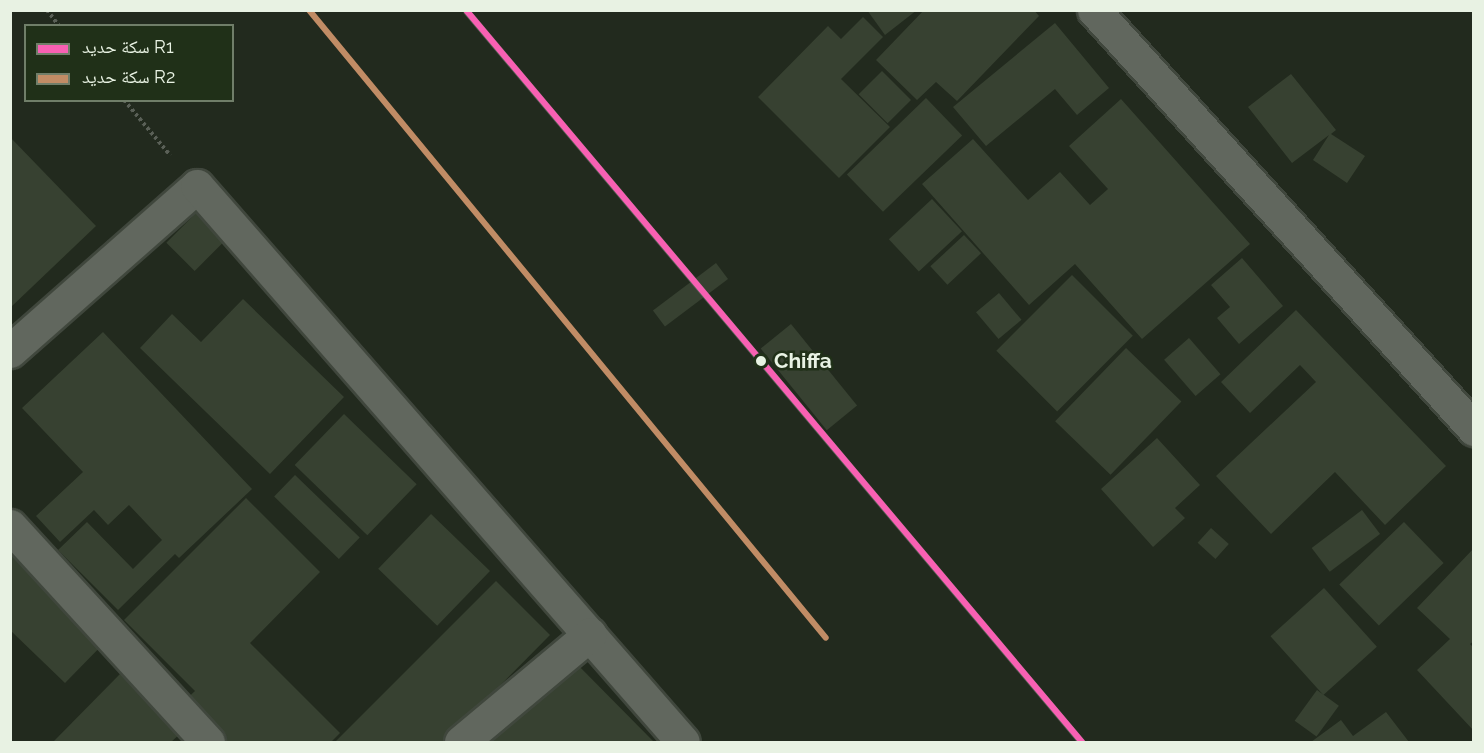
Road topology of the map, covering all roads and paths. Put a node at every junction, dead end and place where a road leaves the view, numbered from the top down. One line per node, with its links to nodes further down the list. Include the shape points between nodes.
1 (47, 10): 3 (path)
2 (1094, 10): 7 (street)
3 (58, 24)
4 (126, 102): 5 (path)
5 (197, 186): 6 (street); 9 (street)
6 (10, 351)
7 (1473, 429)
8 (10, 526): 10 (street)
9 (590, 634): 11 (street); 12 (street)
10 (208, 742)
11 (461, 742)
12 (683, 742)

